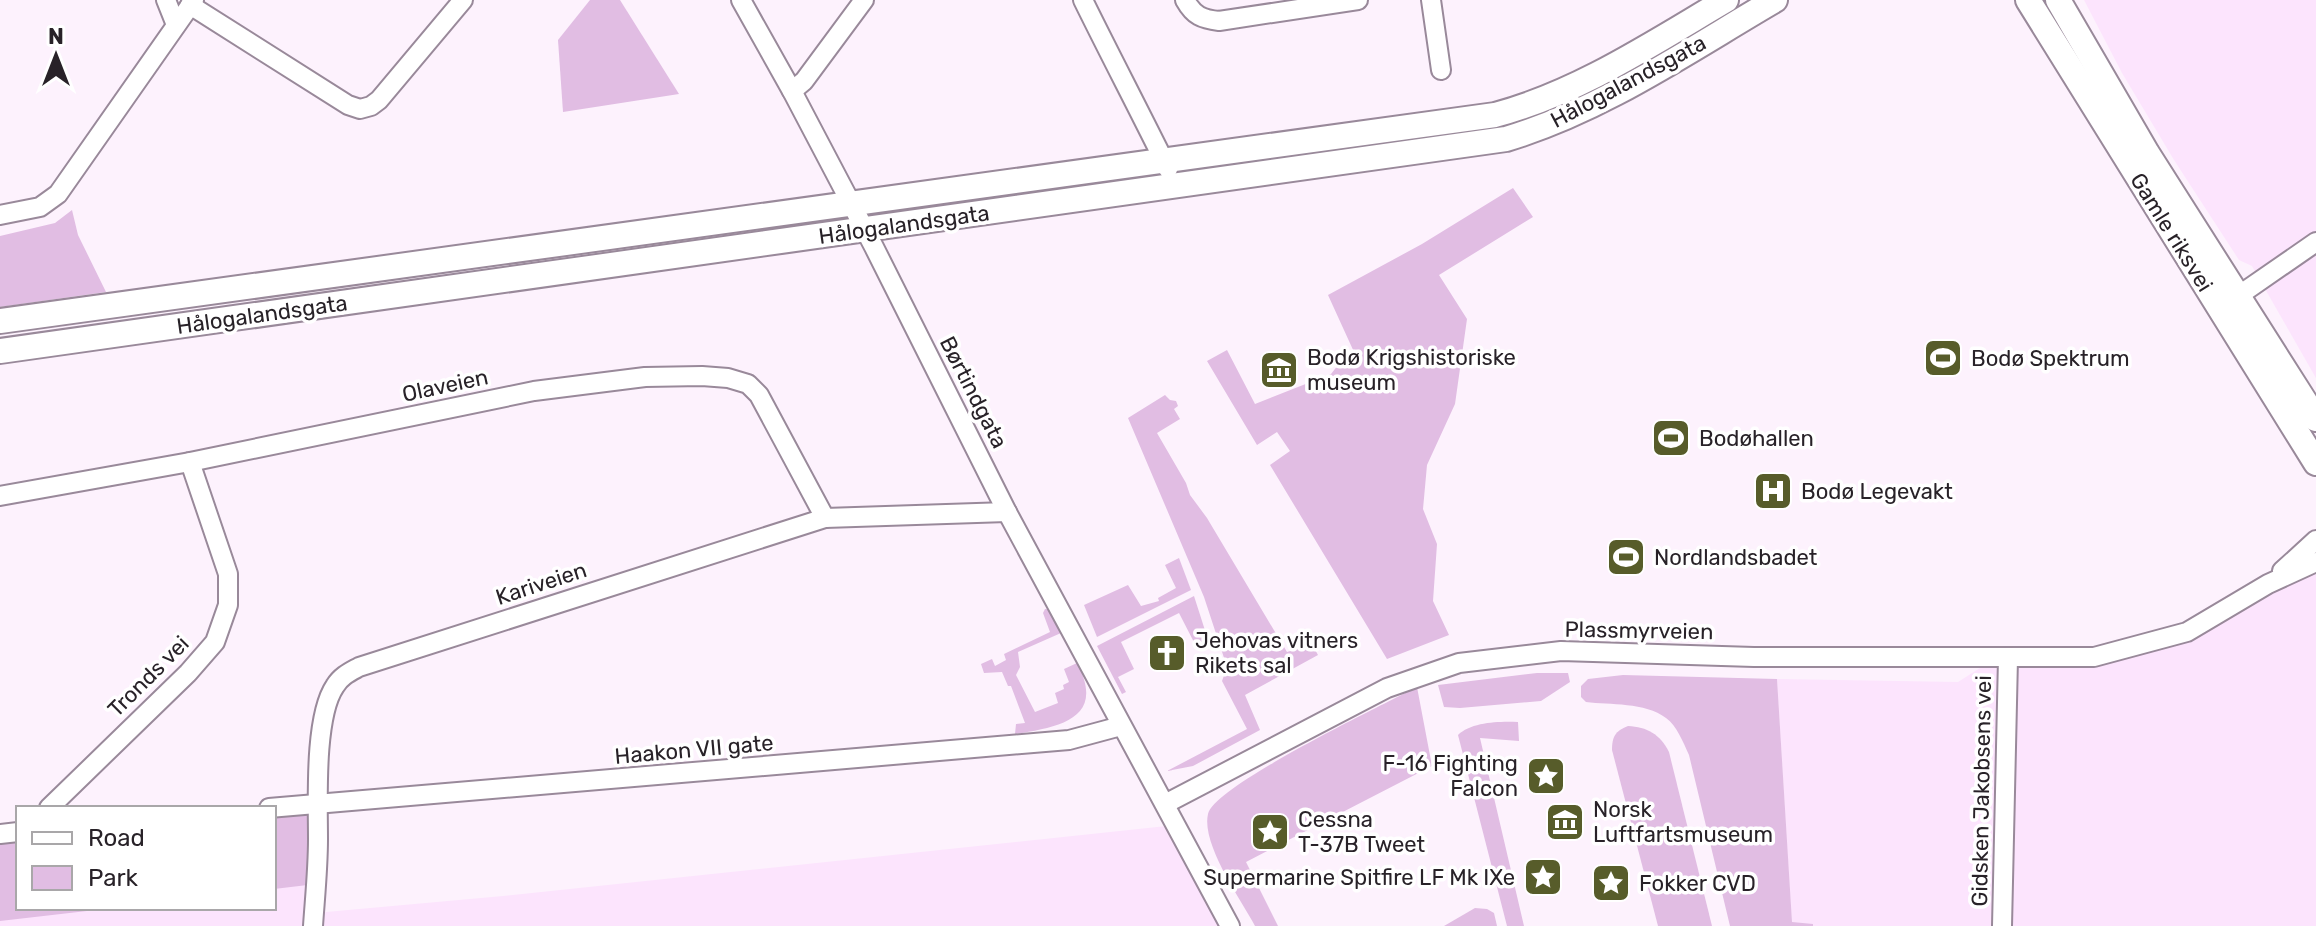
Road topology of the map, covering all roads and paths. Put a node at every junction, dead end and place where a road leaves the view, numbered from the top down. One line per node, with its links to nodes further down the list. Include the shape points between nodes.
1 (166, 0): 15 (street)
2 (463, 0): 13 (street, via 379,100 360,109)
3 (741, 0): 17 (street, Børtindgata)
4 (864, 0): 17 (street)
5 (1083, 0): 18 (street)
6 (1185, 0): 14 (street, via 1202,19 1219,21)
7 (1358, 0): 14 (street)
8 (1431, 0): 16 (street)
9 (1726, 0): 18 (street, Hålogalandsgata, via 1572,87 1518,109)
10 (1775, 0): 19 (street, Hålogalandsgata, via 1590,107 1525,133)
11 (2028, 0): 29 (street, Gamle riksvei)
12 (2058, 0): 24 (street, Gamle riksvei)
13 (192, 3): 15 (street)
14 (1272, 5)
15 (176, 25): 21 (street, via 58,194 40,207)
16 (1441, 70)
17 (792, 91): 20 (street, Børtindgata)
18 (1163, 161): 19 (street); 20 (street, Hålogalandsgata)
19 (1176, 186): 22 (street, Hålogalandsgata)
20 (851, 203): 22 (street, Børtindgata); 25 (street, Hålogalandsgata)
21 (0, 215)
22 (865, 230): 26 (street, Hålogalandsgata); 31 (street, Børtindgata)
23 (2316, 242): 24 (street)
24 (2238, 296): 27 (street, Gamle riksvei)
25 (0, 321)
26 (0, 351)
27 (2316, 419)
28 (190, 462): 30 (street, Olaveien); 32 (street, Olaveien, via 534,391 645,377 728,378 748,384 759,395); 40 (street, Tronds vei, via 228,574 228,605 215,642)
29 (2316, 463)
30 (0, 496)
31 (1007, 512): 32 (street, Kariveien); 37 (street, Børtindgata)
32 (825, 518): 38 (street, Kariveien, via 351,671 334,687 326,709)
33 (2316, 540): 35 (street, Plassmyrveien)
34 (2316, 562): 35 (street, Plassmyrveien)
35 (2268, 584): 36 (street, Plassmyrveien, via 2187,632 2094,657)
36 (2008, 658): 39 (street, Plassmyrveien, via 1561,651 1459,663 1387,688); 44 (street, Gidsken Jakobsens vei)
37 (1121, 726): 38 (street, Haakon VII gate, via 1069,740); 39 (street, Børtindgata)
38 (316, 803): 41 (street, Haakon VII gate); 42 (street, Kariveien)
39 (1165, 804): 43 (street)
40 (51, 806)
41 (276, 807)
42 (313, 926)
43 (1230, 926)
44 (2002, 926)

